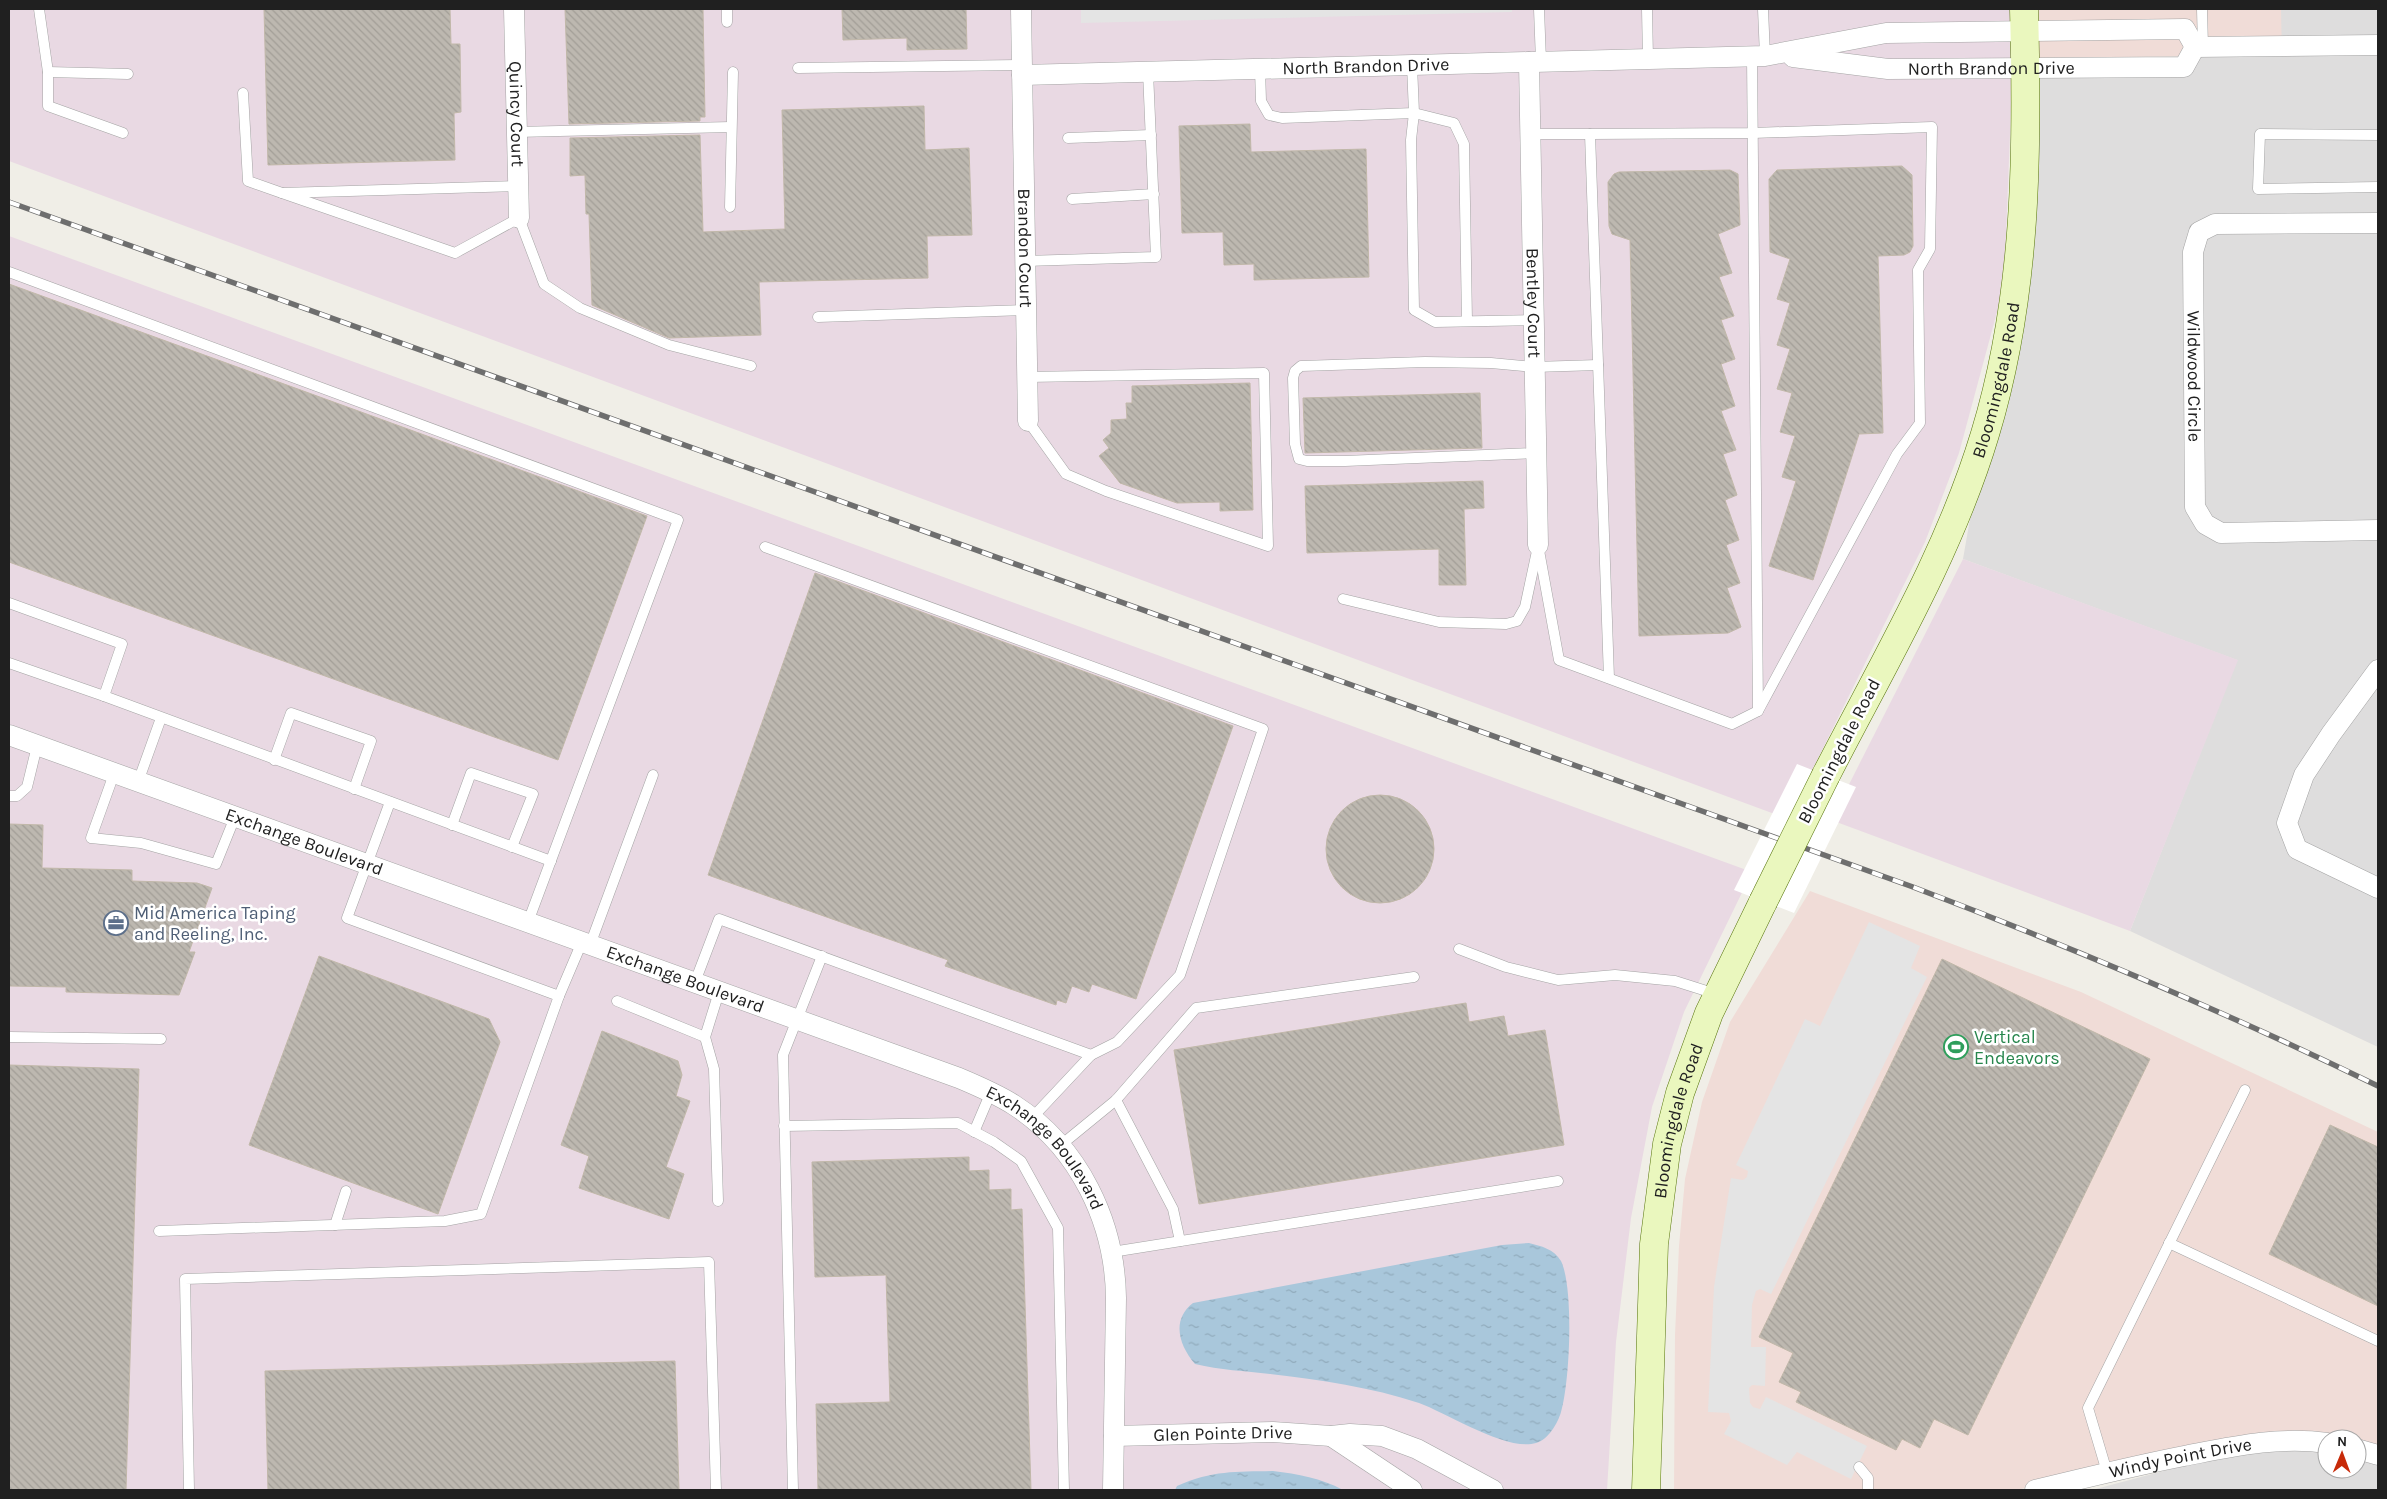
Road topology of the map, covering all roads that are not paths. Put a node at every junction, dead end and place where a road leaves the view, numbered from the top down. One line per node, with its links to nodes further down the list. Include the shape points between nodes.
1 (39, 9): 21 (lane)
2 (514, 9): 28 (street, Quincy Court)
3 (727, 9): 10 (lane)
4 (1021, 9): 20 (street)
5 (1539, 9): 15 (lane)
6 (1647, 9): 14 (lane)
7 (1763, 9): 13 (lane)
8 (2202, 9): 12 (lane)
9 (2024, 19): 12 (street, North Brandon Drive, via 2184,29); 13 (street, North Brandon Drive, via 1886,34); 18 (main road, Bloomingdale Road)
10 (727, 22)
11 (2378, 45): 12 (street)
12 (2199, 47): 18 (street, North Brandon Drive, via 2184,68)
13 (1764, 55): 14 (street, North Brandon Drive); 18 (street, North Brandon Drive, via 1888,69); 30 (lane)
14 (1648, 59): 15 (street, North Brandon Drive)
15 (1535, 62): 16 (street, North Brandon Drive); 31 (street, Bentley Court)
16 (1412, 65): 19 (street, North Brandon Drive); 26 (lane)
17 (798, 68): 20 (lane)
18 (2025, 68): 89 (main road, Bloomingdale Road, bridge, via 2022,238 2005,348 1985,435 1951,526)
19 (1260, 69): 23 (street, North Brandon Drive); 26 (lane, via 1261,101 1268,115 1282,118)
20 (1022, 70): 23 (street, North Brandon Drive); 44 (street, Brandon Court)
21 (48, 72): 24 (lane); 29 (lane, via 48,106)
22 (733, 72): 27 (lane)
23 (1148, 72): 33 (lane)
24 (128, 74)
25 (243, 93): 38 (lane, via 248,181)
26 (1414, 114): 49 (lane, via 1454,123 1464,144); 49 (lane, via 1411,140 1414,310 1435,322)
27 (731, 127): 28 (lane); 41 (lane)
28 (516, 132): 36 (street, Quincy Court)
29 (123, 133)
30 (1753, 133): 32 (lane); 65 (lane); 65 (lane, via 1932,127 1930,250 1918,270 1920,424 1897,454)
31 (1530, 134): 32 (lane); 48 (street, Bentley Court)
32 (1590, 134): 50 (lane)
33 (1151, 135): 35 (lane); 39 (lane)
34 (2378, 135): 37 (lane, via 2260,134 2258,189)
35 (1068, 138)
36 (517, 186): 38 (lane); 42 (street, Quincy Court)
37 (2378, 187)
38 (282, 193): 42 (lane, via 455,253)
39 (1154, 194): 40 (lane); 44 (lane, via 1156,257)
40 (1072, 199)
41 (730, 206)
42 (519, 218): 51 (lane, via 544,284 580,308 670,345)
43 (2378, 223): 56 (street, Wildwood Circle, via 2215,224 2199,232 2193,262 2194,507 2205,524 2221,533)
44 (1025, 261): 46 (street, Brandon Court)
45 (9, 272): 79 (lane, via 678,520)
46 (1026, 310): 47 (lane); 53 (street, Brandon Court)
47 (818, 317)
48 (1533, 320): 49 (lane); 52 (street, Bentley Court)
49 (1467, 321)
50 (1598, 364): 52 (lane); 63 (lane)
51 (751, 366)
52 (1534, 367): 55 (street, Bentley Court); 55 (lane, via 1434,362 1301,366 1295,370 1293,378 1293,404 1297,453 1299,459 1307,461)
53 (1026, 378): 54 (street, Brandon Court); 54 (lane, via 1264,373 1268,546 1106,491 1066,474)
54 (1028, 421)
55 (1535, 453): 57 (street, Bentley Court)
56 (2378, 530)
57 (1538, 545): 59 (lane, via 1525,607 1517,621 1506,624 1439,622); 63 (lane, via 1559,660)
58 (765, 547): 96 (lane, via 1263,729 1180,975 1117,1042)
59 (1343, 598)
60 (9, 603): 64 (lane, via 122,644)
61 (9, 663): 64 (lane)
62 (2378, 670): 81 (street, via 2304,775 2288,823 2297,849)
63 (1609, 678): 65 (lane, via 1732,724)
64 (104, 696): 66 (lane)
65 (1758, 711)
66 (161, 718): 69 (lane); 72 (lane)
67 (9, 736): 68 (street, Exchange Boulevard)
68 (37, 746): 70 (street, Exchange Boulevard); 74 (lane, via 27,787 17,796)
69 (274, 760): 73 (lane); 73 (lane, via 292,713 371,742)
70 (114, 774): 72 (street, Exchange Boulevard); 76 (lane, via 91,838 141,843 216,864)
71 (653, 776): 83 (lane)
72 (138, 782): 76 (street, Exchange Boulevard)
73 (354, 789): 75 (lane)
74 (9, 796)
75 (390, 802): 77 (lane); 80 (lane)
76 (235, 817): 80 (street, Exchange Boulevard)
77 (452, 825): 78 (lane); 78 (lane, via 471,773 533,794)
78 (512, 847): 79 (lane)
79 (551, 861): 82 (lane)
80 (366, 864): 82 (street, Exchange Boulevard); 90 (lane, via 346,918)
81 (2378, 888)
82 (528, 922): 83 (street, Exchange Boulevard)
83 (586, 943): 87 (street, Exchange Boulevard); 90 (lane)
84 (1459, 949): 89 (lane, via 1506,967 1558,980 1615,974 1675,981)
85 (822, 956): 87 (lane, via 719,918); 92 (lane); 96 (lane)
86 (1414, 978): 99 (lane, via 1196,1008)
87 (694, 982): 88 (street, Exchange Boulevard)
88 (720, 992): 92 (street, Exchange Boulevard); 93 (lane)
89 (1717, 994): 125 (main road, Bloomingdale Road, via 1680,1093 1662,1167 1654,1253)
90 (559, 996): 107 (lane, via 481,1214 445,1221)
91 (617, 1001): 93 (lane)
92 (795, 1019): 98 (street, Exchange Boulevard); 101 (lane, via 783,1055)
93 (705, 1036): 106 (lane, via 714,1069)
94 (9, 1038): 95 (lane)
95 (161, 1039)
96 (1091, 1055): 100 (lane)
97 (2245, 1090): 110 (lane)
98 (991, 1092): 100 (street, Exchange Boulevard); 102 (lane)
99 (1116, 1100): 103 (lane); 109 (lane, via 1173,1210)
100 (1031, 1119): 103 (street, Exchange Boulevard)
101 (784, 1126): 102 (lane, via 958,1123); 120 (lane)
102 (974, 1132): 121 (lane, via 1021,1161 1058,1228)
103 (1061, 1146): 111 (street, Exchange Boulevard, via 1091,1191 1108,1232)
104 (1558, 1181): 109 (lane)
105 (346, 1191): 107 (lane)
106 (718, 1201)
107 (335, 1225): 108 (lane)
108 (159, 1230)
109 (1180, 1241): 111 (lane)
110 (2169, 1243): 112 (lane); 117 (lane, via 2088,1408)
111 (1112, 1252): 113 (street, Exchange Boulevard, via 1116,1272)
112 (2378, 1341)
113 (1114, 1436): 114 (street, Glen Pointe Drive, via 1273,1432); 122 (street, Exchange Boulevard)
114 (1331, 1436): 123 (street, Glen Pointe Drive); 124 (street, Glen Pointe Drive, via 1382,1436 1417,1449)
115 (2317, 1442): 117 (street, Windy Point Drive, via 2274,1440)
116 (1859, 1467): 126 (lane, via 1868,1478)
117 (2107, 1472): 127 (street, Windy Point Drive)
118 (189, 1490): 119 (lane, via 185,1279 710,1262)
119 (716, 1490)
120 (793, 1490)
121 (1064, 1490)
122 (1113, 1490)
123 (1412, 1490)
124 (1493, 1490)
125 (1646, 1490)
126 (1868, 1490)
127 (2035, 1490)

